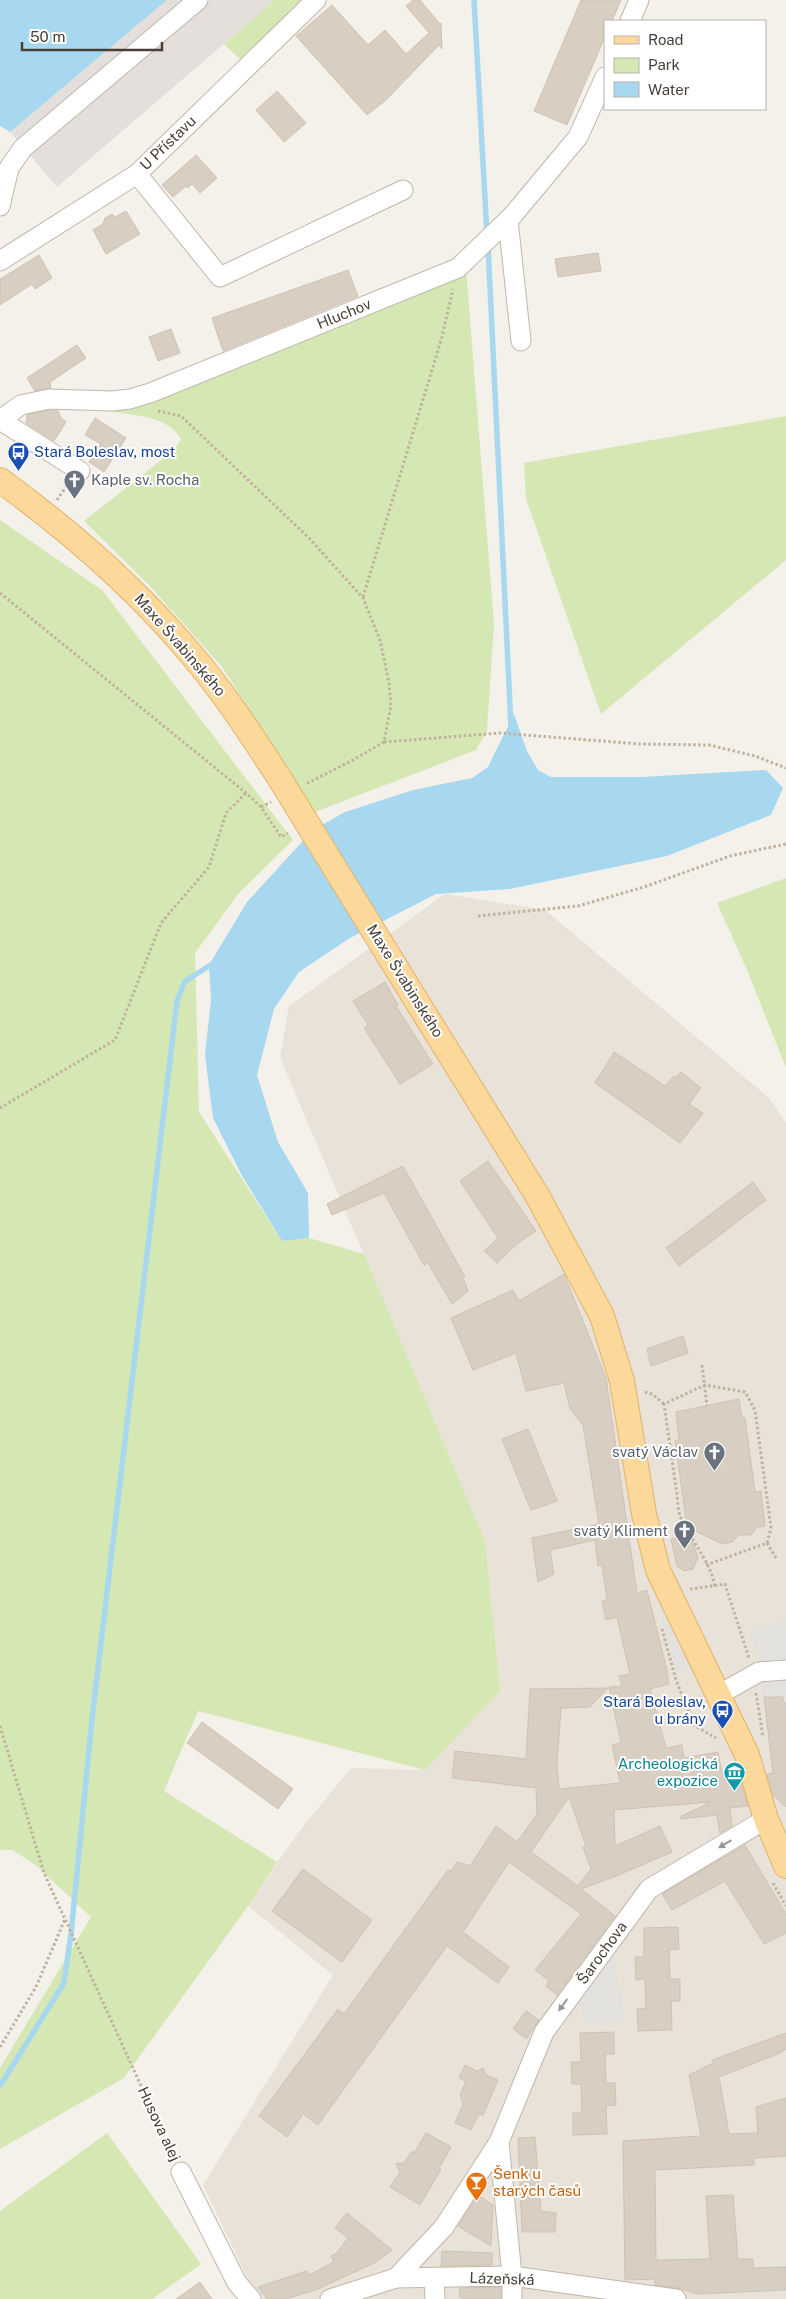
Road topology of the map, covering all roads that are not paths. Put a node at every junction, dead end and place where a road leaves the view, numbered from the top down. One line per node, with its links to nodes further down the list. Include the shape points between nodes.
1 (198, 0): 8 (street, via 24,148 9,168)
2 (316, 0): 6 (street, U Přístavu)
3 (639, 0): 4 (street)
4 (630, 20)
5 (604, 79): 9 (street, Hluchov, via 578,137)
6 (136, 174): 7 (street, via 220,277); 10 (street, U Přístavu)
7 (403, 190)
8 (0, 206)
9 (508, 220): 11 (street); 12 (street, Hluchov, via 458,268 150,393 130,399 49,399 21,405)
10 (0, 261)
11 (521, 341)
12 (0, 420): 13 (street)
13 (80, 471)
14 (0, 480): 16 (main road, Maxe Švabinského, bridge, via 49,516 135,592 208,675 286,788 537,1195 602,1316 622,1381 644,1514 658,1570)
15 (786, 1670): 16 (street, via 759,1672)
16 (718, 1695): 17 (main road, Maxe Švabinského, via 748,1755)
17 (766, 1819): 18 (main road); 19 (street, Šarochova, one-way to 19, via 649,1889 544,2032)
18 (786, 1866)
19 (499, 2142): 21 (street, Šarochova); 22 (street, Šarochova, via 444,2228)
20 (181, 2172): 24 (street, Husova alej, via 237,2283)
21 (512, 2276): 23 (street, Lázeňská); 27 (street, Šarochova); 28 (street, Lázeňská)
22 (396, 2278): 23 (street, Lázeňská); 25 (street, Lázeňská)
23 (434, 2278): 26 (street)
24 (250, 2299)
25 (330, 2299)
26 (435, 2299)
27 (512, 2299)
28 (676, 2299)

